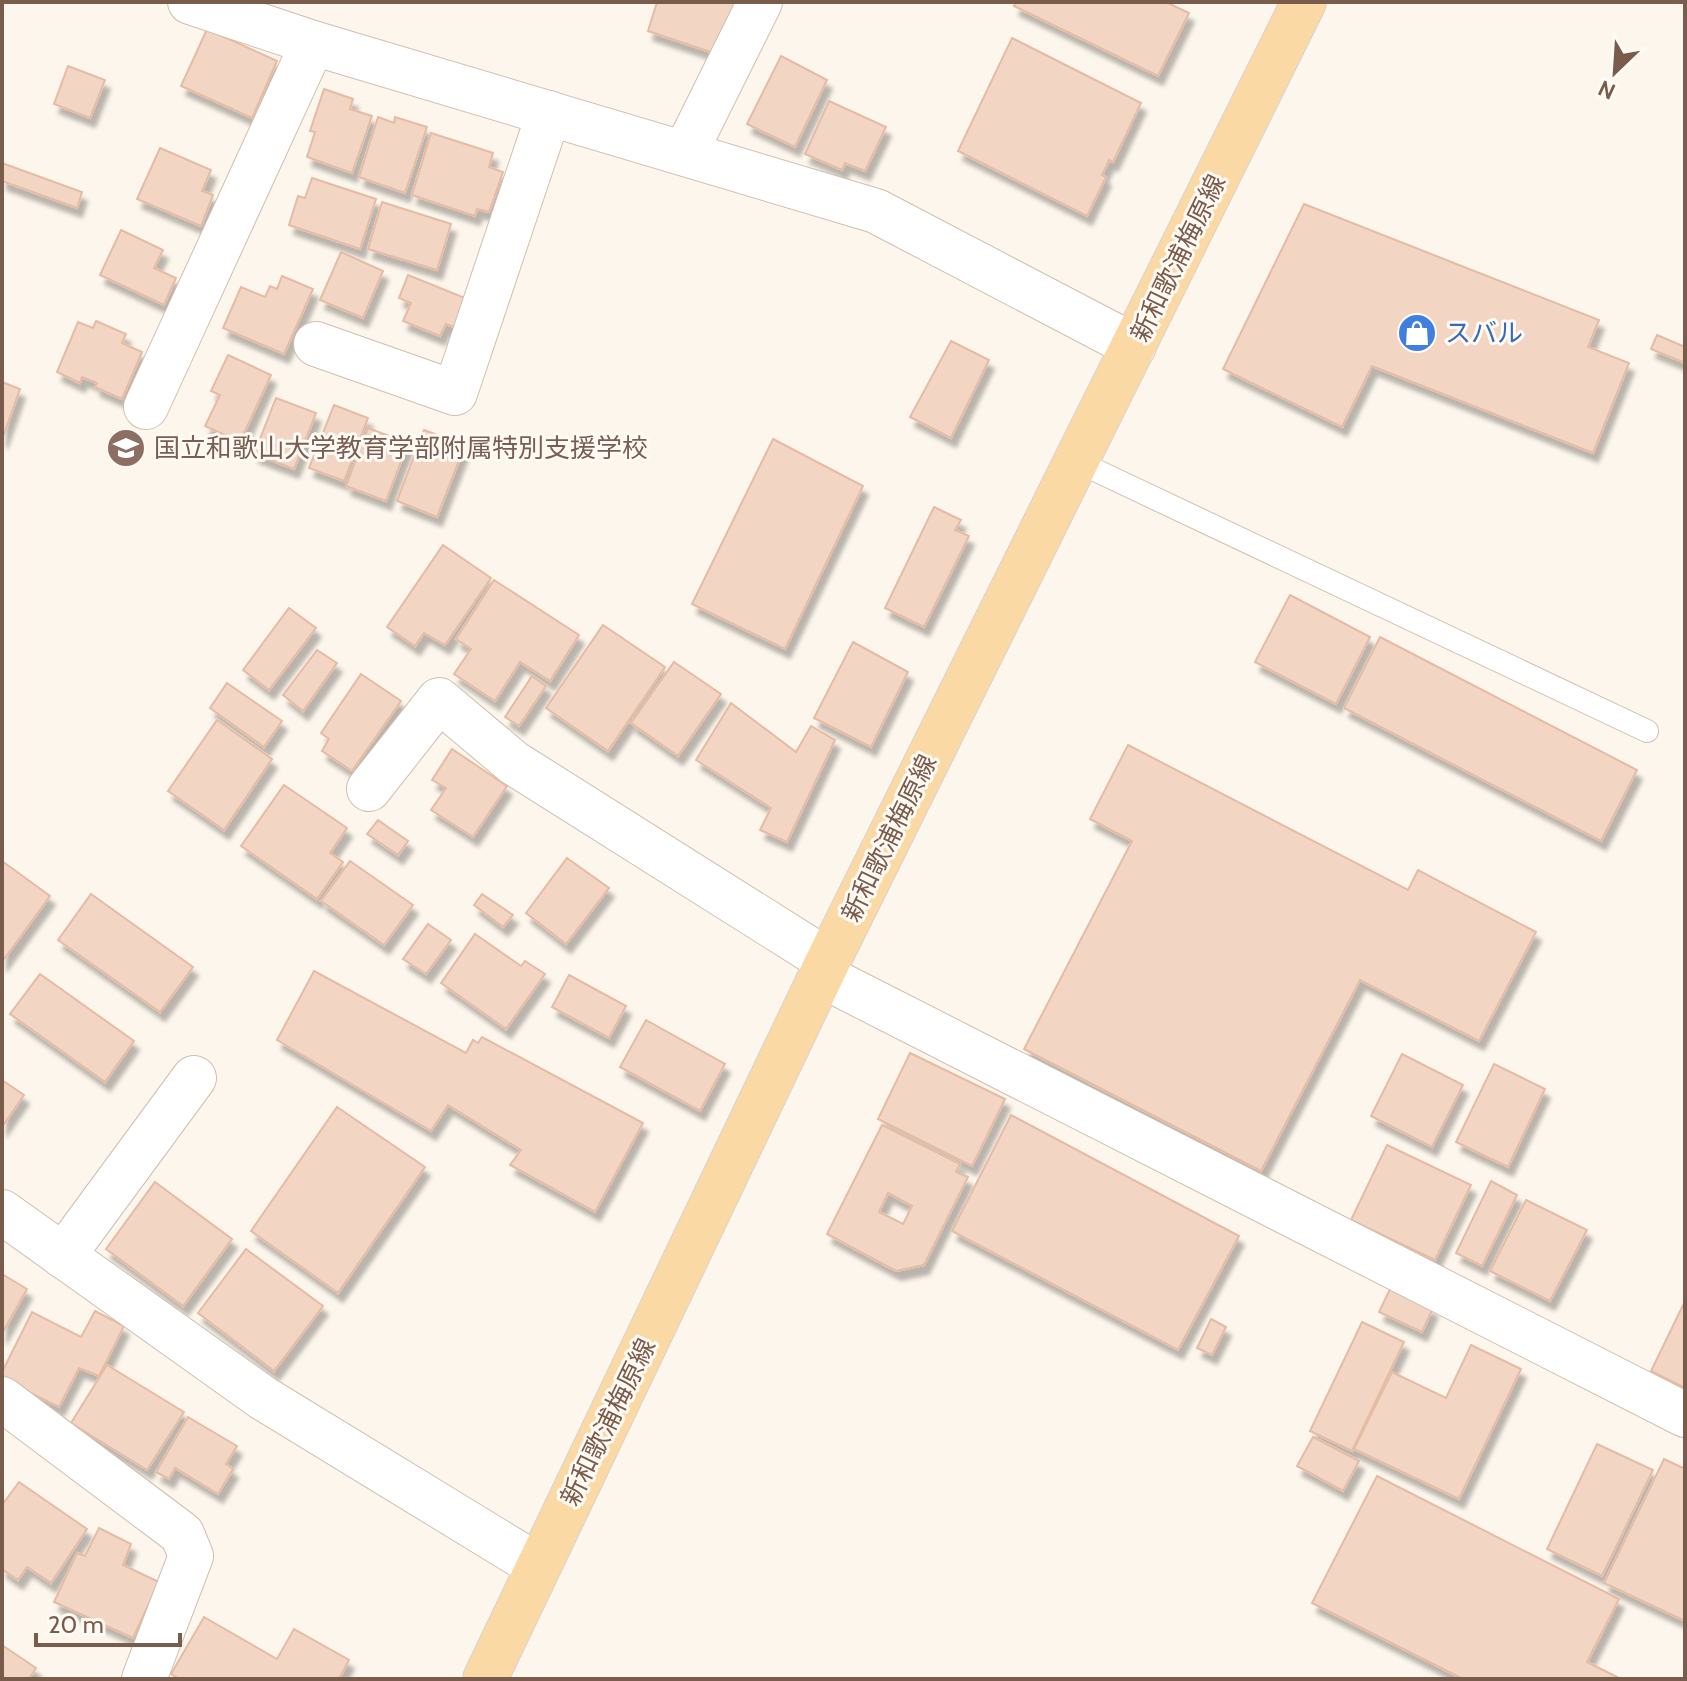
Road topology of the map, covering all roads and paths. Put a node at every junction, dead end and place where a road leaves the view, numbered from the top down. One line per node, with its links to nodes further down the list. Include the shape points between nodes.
1 (190, 2): 4 (street)
2 (760, 2): 6 (street)
3 (1304, 2): 8 (main road, 新和歌浦梅原線)
4 (313, 43): 5 (street); 9 (street)
5 (549, 113): 6 (street); 7 (street, via 455,393)
6 (685, 153): 8 (street, via 876,211)
7 (316, 344)
8 (1134, 346): 10 (main road, 新和歌浦梅原線)
9 (146, 407)
10 (1076, 461): 11 (lane); 13 (main road, 新和歌浦梅原線)
11 (1647, 731)
12 (369, 789): 13 (street, via 439,700 514,763)
13 (825, 968): 18 (street); 19 (main road, 新和歌浦梅原線)
14 (194, 1078): 16 (street)
15 (2, 1212): 16 (street)
16 (63, 1256): 19 (street, via 263,1398)
17 (2, 1399): 20 (street, via 182,1534 191,1556)
18 (1685, 1415)
19 (538, 1566): 21 (main road, 新和歌浦梅原線)
20 (144, 1679)
21 (485, 1679)

